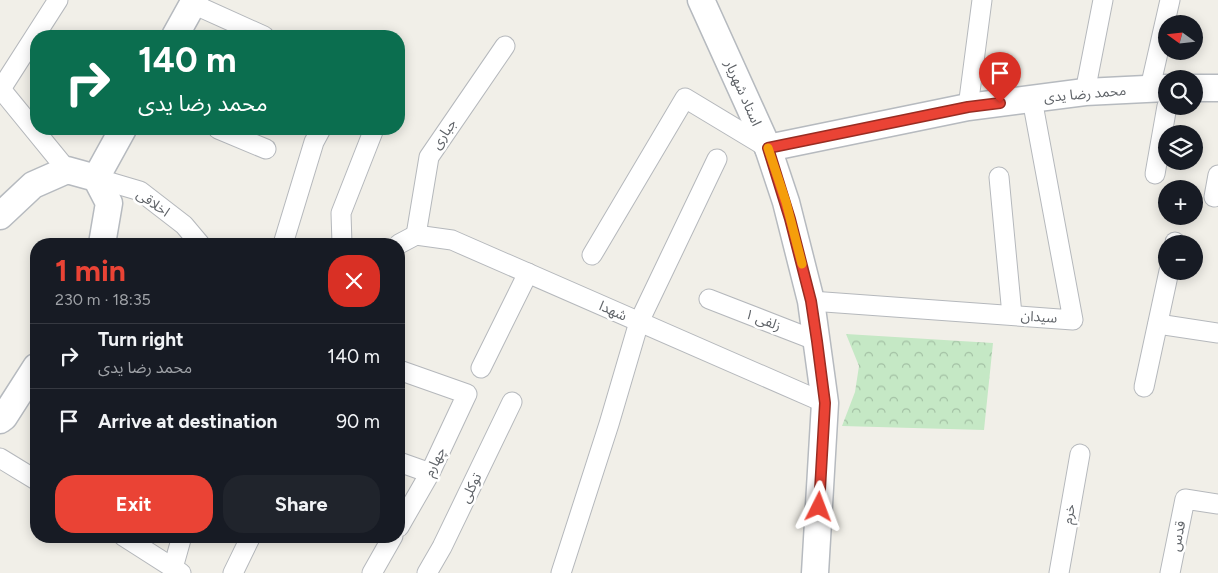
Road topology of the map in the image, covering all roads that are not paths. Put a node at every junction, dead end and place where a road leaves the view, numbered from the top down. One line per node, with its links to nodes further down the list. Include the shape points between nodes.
1 (58, 0): 7 (street)
2 (701, 0): 27 (main road, استاد شهریار)
3 (982, 0): 19 (street)
4 (1103, 0): 16 (street)
5 (1170, 0): 12 (street)
6 (194, 2): 8 (main road); 9 (street)
7 (38, 30)
8 (178, 30)
9 (252, 30)
10 (30, 42): 13 (street)
11 (505, 46): 37 (street, جباری, via 429,157)
12 (1163, 70)
13 (0, 88): 21 (street)
14 (1203, 88): 15 (main road)
15 (1218, 88)
16 (1084, 92): 17 (main road, محمد رضا یدی); 18 (main road, محمد رضا یدی)
17 (1158, 94)
18 (1032, 99): 19 (main road, محمد رضا یدی); 48 (street, سیدان, via 1073,320)
19 (968, 107): 27 (main road, محمد رضا یدی)
20 (1159, 115): 31 (street)
21 (30, 125)
22 (38, 135): 30 (street)
23 (120, 135): 34 (main road)
24 (232, 135): 28 (street)
25 (318, 135): 40 (street)
26 (372, 135): 41 (street, via 342,214)
27 (768, 148): 43 (street, via 685,98); 47 (main road, استاد شهریار, via 786,202)
28 (266, 149)
29 (717, 159): 49 (street)
30 (67, 170): 34 (main road); 36 (main road, via 33,185)
31 (1155, 174)
32 (1218, 175): 35 (street)
33 (999, 177): 48 (street)
34 (96, 178): 38 (main road, via 109,203); 39 (street, اخلاقی, via 140,191 184,225)
35 (1214, 197)
36 (0, 216)
37 (416, 235): 42 (street); 44 (street, شهدا, via 452,240)
38 (103, 238)
39 (195, 238)
40 (285, 238)
41 (342, 238)
42 (405, 241)
43 (592, 255)
44 (528, 273): 49 (street, شهدا); 53 (street)
45 (1167, 280): 50 (street)
46 (709, 299): 52 (street, زلفی ۱)
47 (811, 301): 48 (street, سیدان); 52 (main road, استاد شهریار)
48 (1012, 315)
49 (639, 322): 58 (street, شهدا); 75 (street)
50 (1158, 324): 51 (street); 56 (street)
51 (1218, 333)
52 (817, 341): 58 (main road, استاد شهریار)
53 (480, 368)
54 (405, 372): 63 (street, چهارم, via 467,394)
55 (30, 376): 59 (main road)
56 (1144, 387)
57 (512, 402): 74 (street, توکلی, via 442,547)
58 (825, 403): 76 (main road, استاد شهریار)
59 (0, 420)
60 (1080, 454): 77 (street, خرم)
61 (0, 458): 64 (street)
62 (405, 464): 63 (street)
63 (430, 473): 66 (street, چهارم)
64 (30, 476)
65 (1218, 504): 78 (street, قدس, via 1185,499)
66 (405, 517)
67 (134, 543): 71 (street)
68 (181, 543): 71 (street)
69 (248, 543): 72 (street)
70 (389, 543): 73 (street)
71 (177, 570)
72 (233, 573)
73 (372, 573)
74 (426, 573)
75 (560, 573)
76 (815, 573)
77 (1058, 573)
78 (1170, 573)

